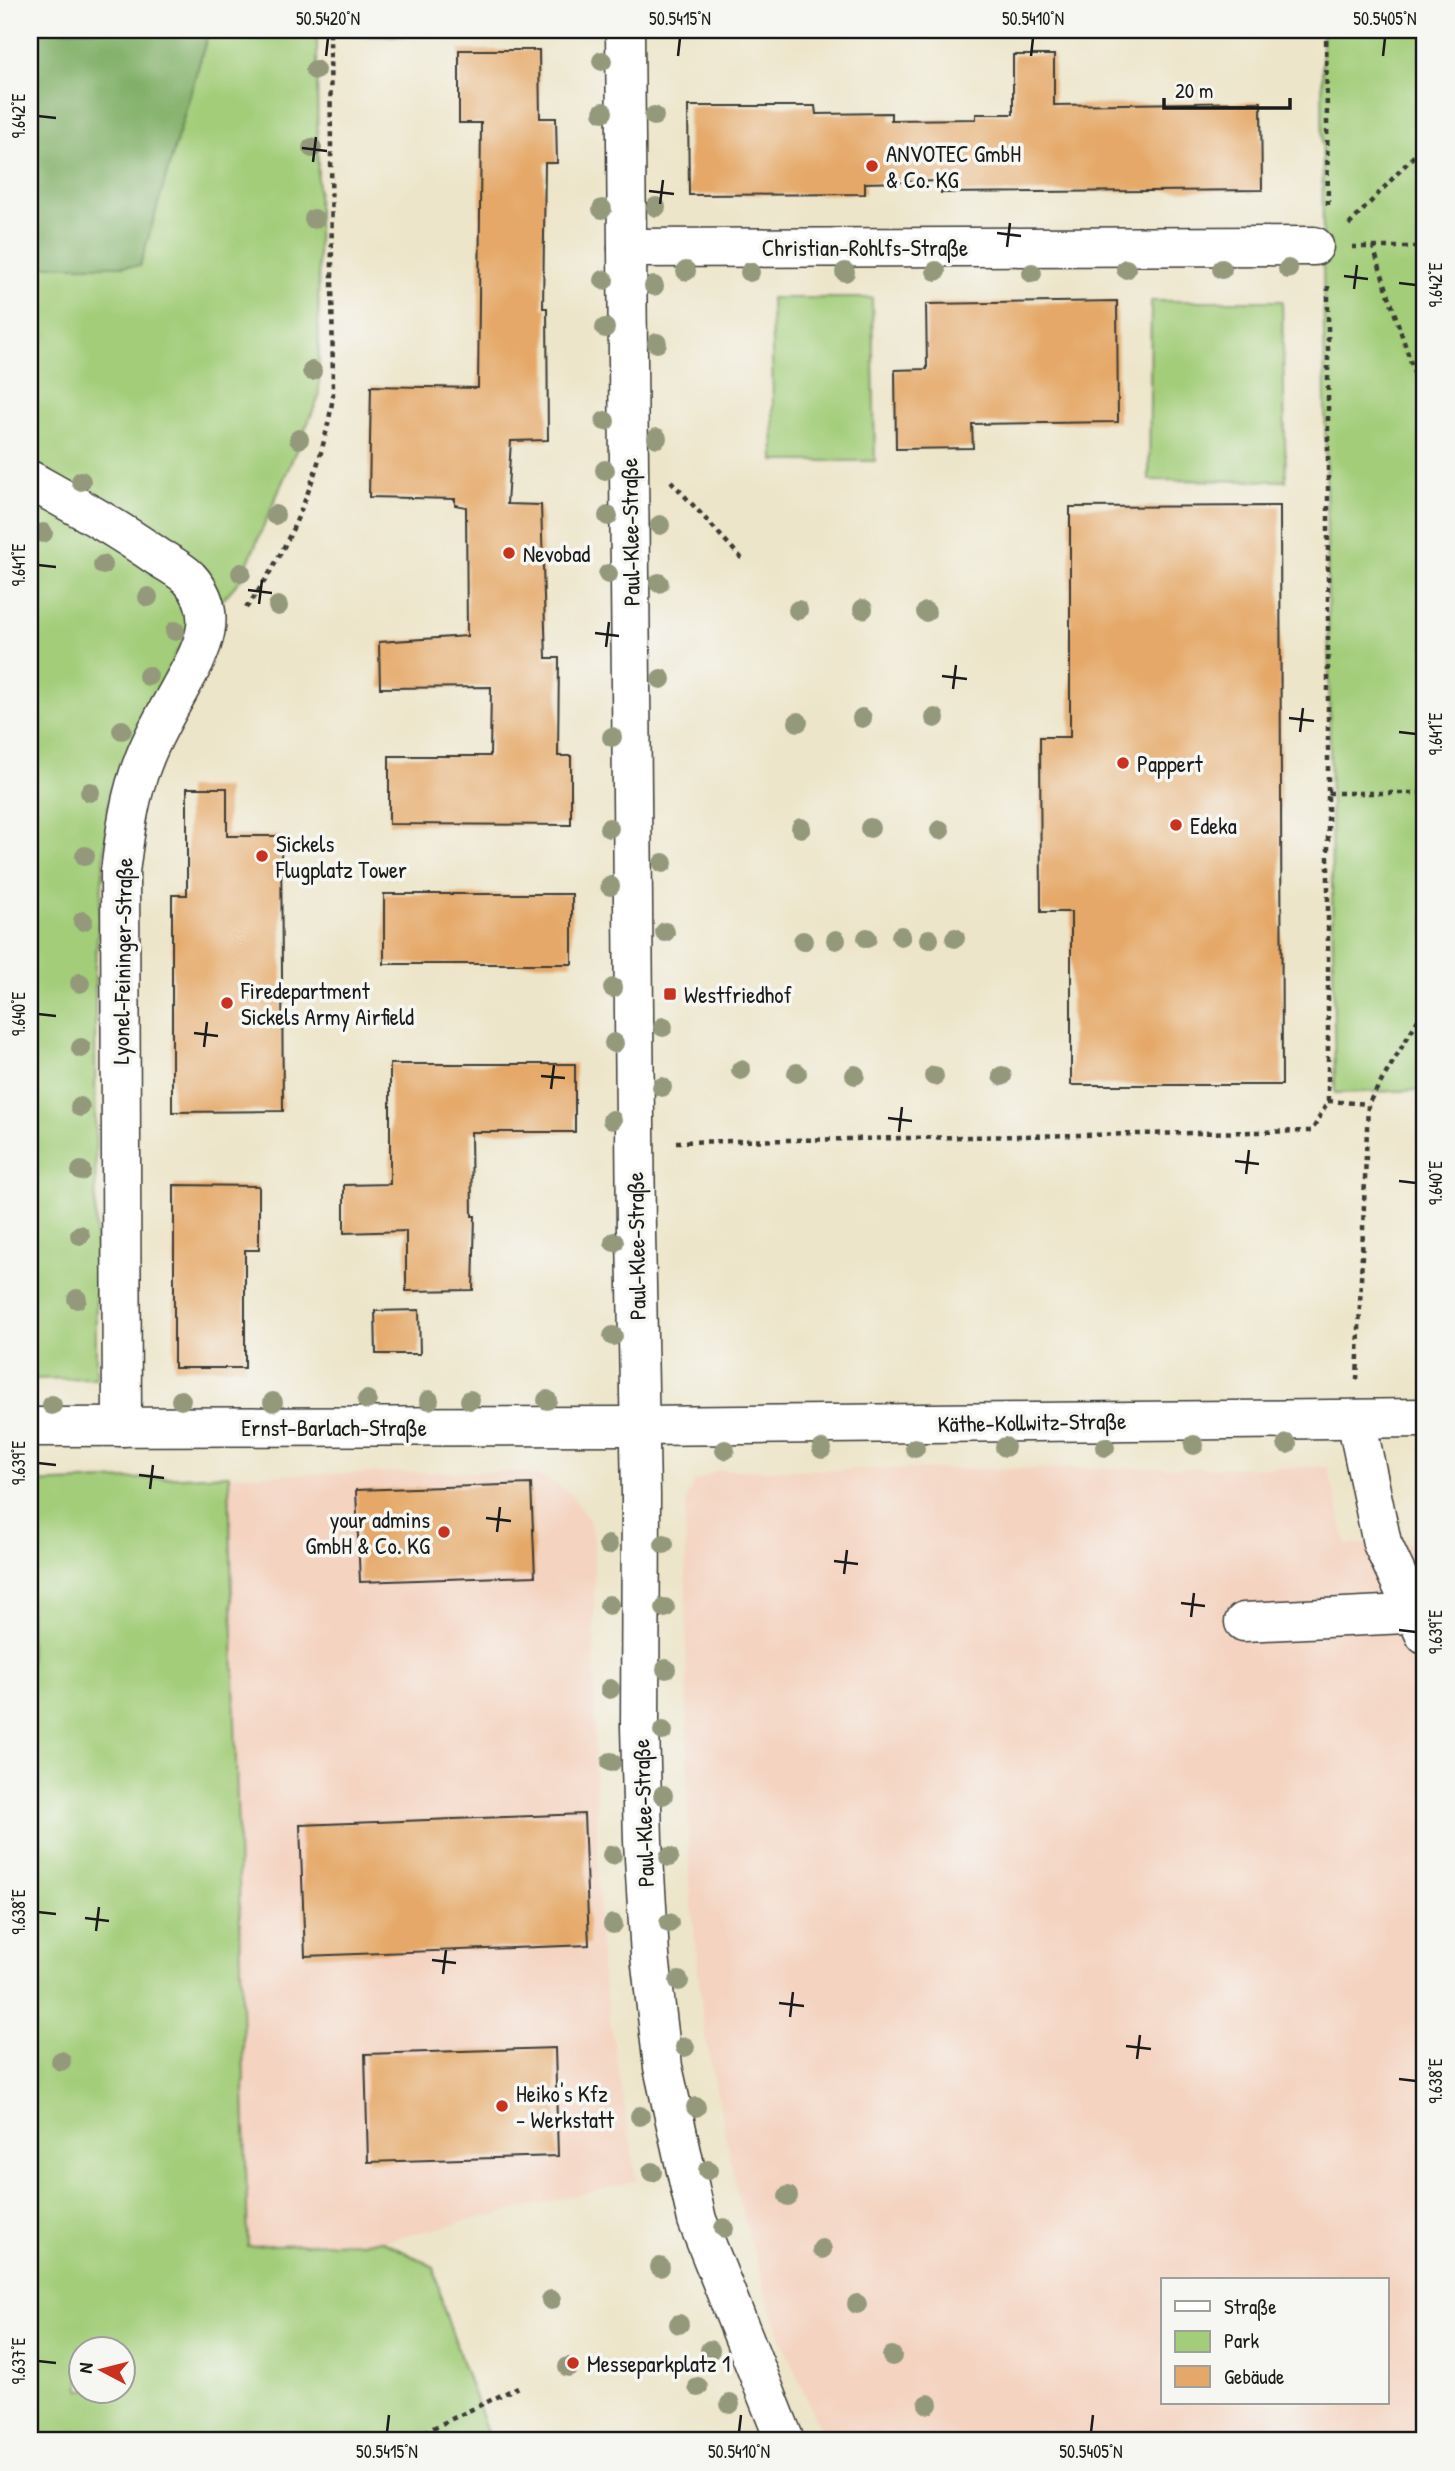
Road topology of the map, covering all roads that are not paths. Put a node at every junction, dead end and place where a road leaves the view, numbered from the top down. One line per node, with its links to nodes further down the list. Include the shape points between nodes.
1 (625, 30): 3 (street, Paul-Klee-Straße)
2 (1335, 235): 3 (street, Christian-Rohlfs-Straße)
3 (627, 247): 7 (street, Paul-Klee-Straße)
4 (30, 480): 9 (street, Lyonel-Feininger-Straße, via 133,539 188,577 206,611 206,632 197,661 143,762 130,804 120,872)
5 (1425, 1418): 6 (street, Käthe-Kollwitz-Straße)
6 (1356, 1419): 7 (street, Käthe-Kollwitz-Straße); 10 (street, via 1382,1543)
7 (638, 1426): 9 (street, Ernst-Barlach-Straße); 12 (street, Paul-Klee-Straße, via 643,1841 663,2067 697,2220)
8 (30, 1427): 9 (street, Ernst-Barlach-Straße)
9 (122, 1427)
10 (1422, 1620): 11 (street)
11 (1244, 1622)
12 (785, 2441)

